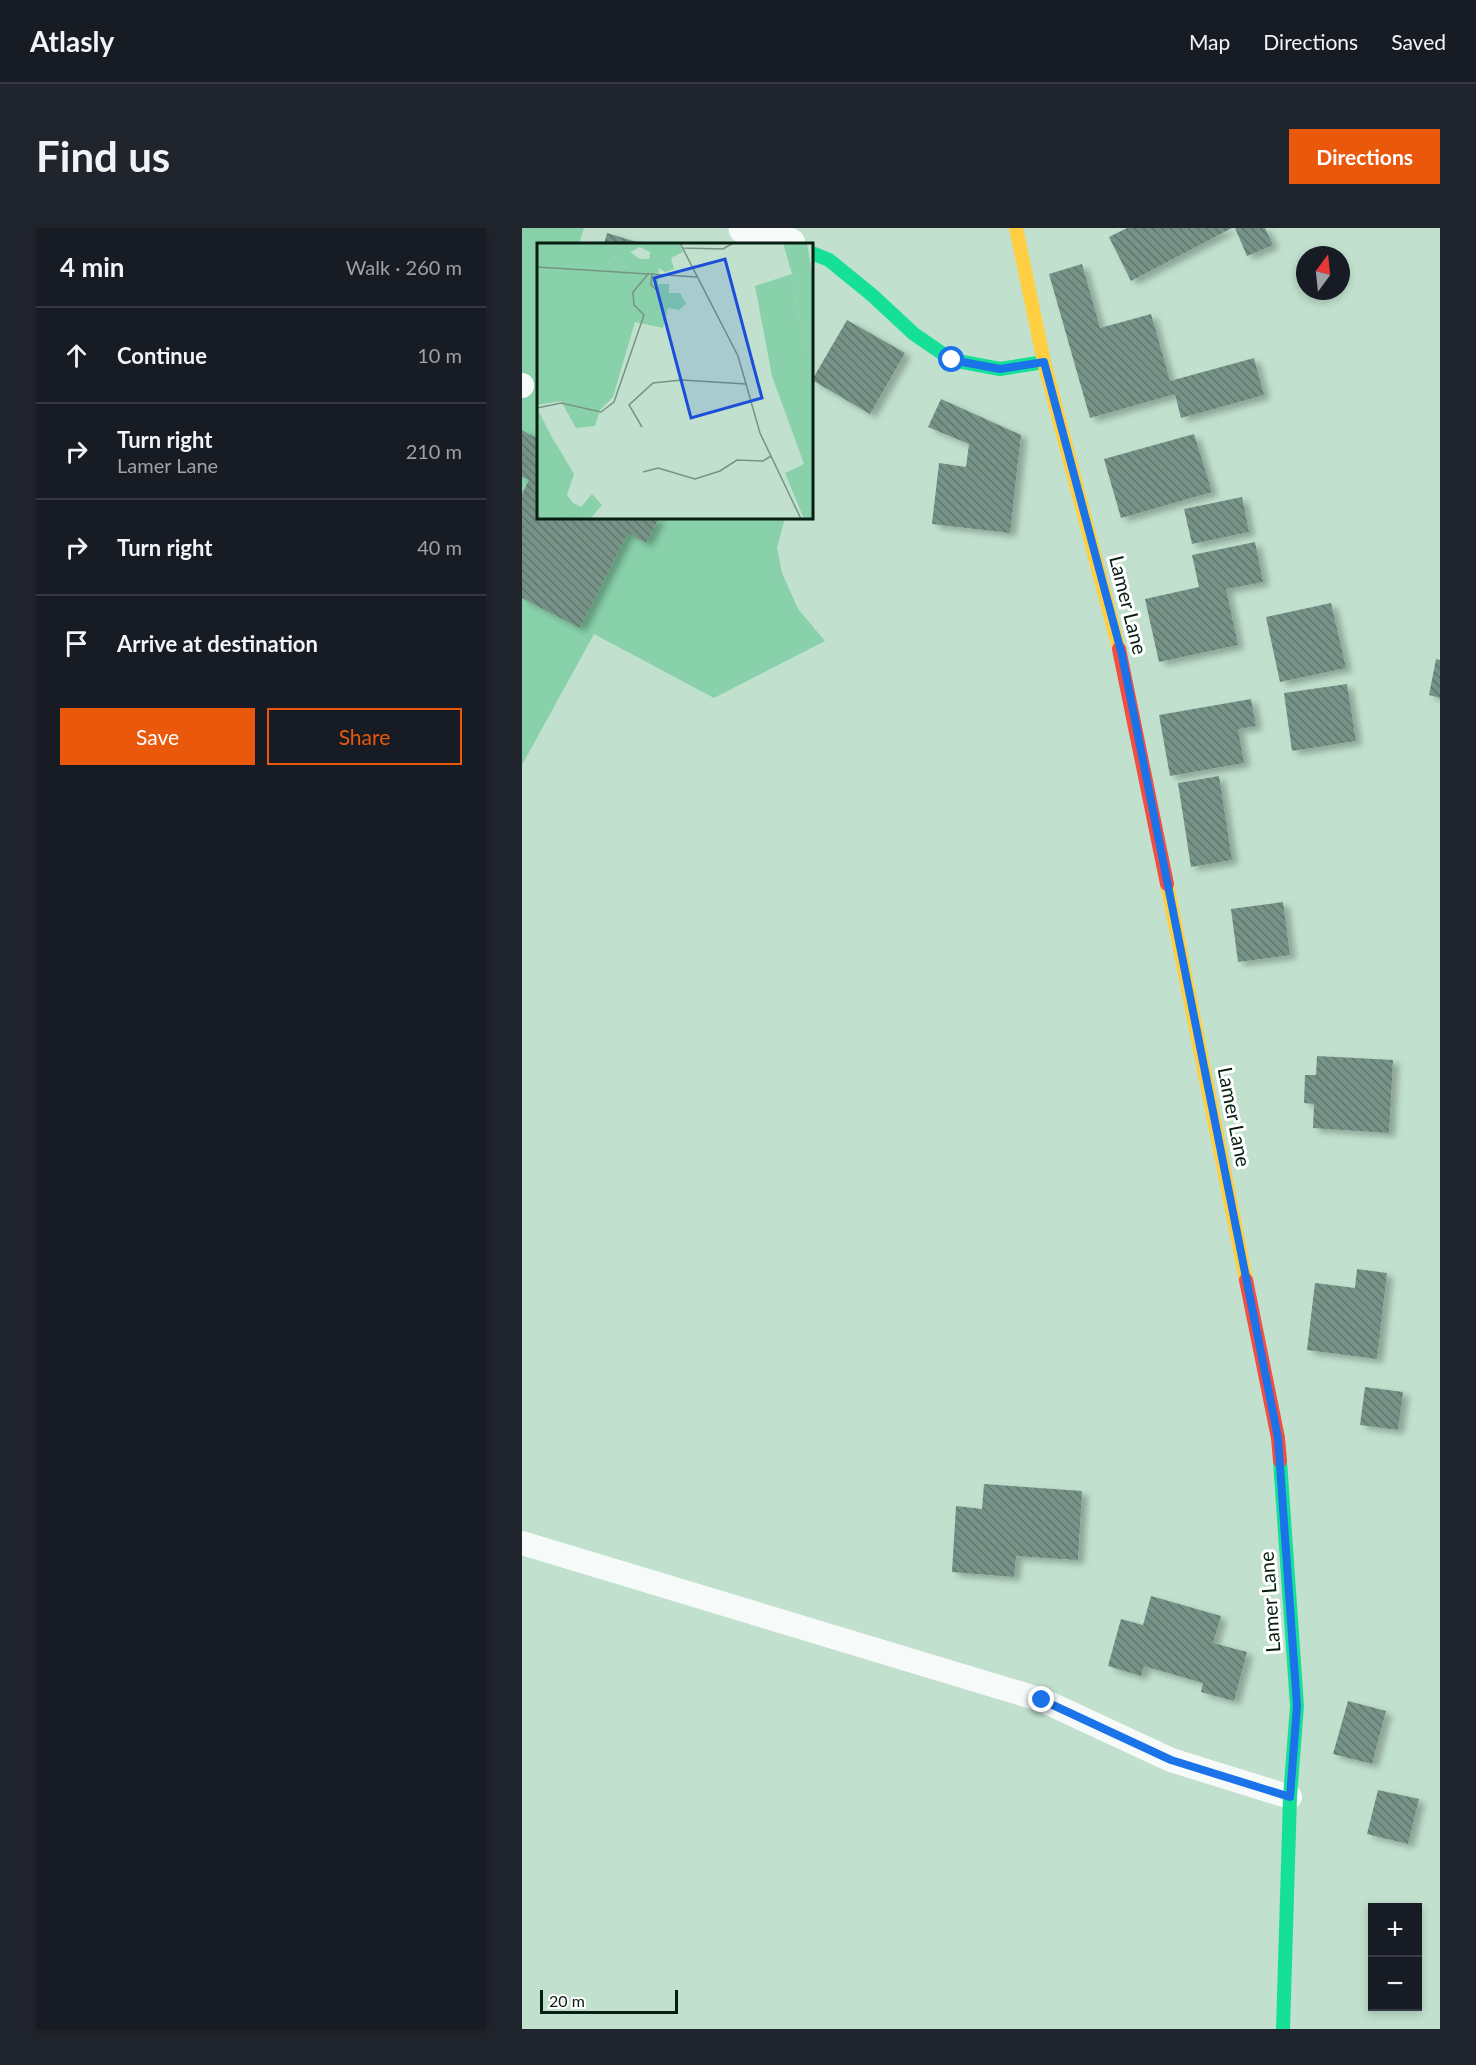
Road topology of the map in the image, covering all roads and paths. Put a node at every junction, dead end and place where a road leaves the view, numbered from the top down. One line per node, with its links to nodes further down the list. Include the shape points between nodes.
1 (746, 228): 3 (street)
2 (1016, 228): 5 (main road, Lamer Lane)
3 (786, 243)
4 (813, 253): 5 (main road, via 829,260 914,334 952,360 1000,369)
5 (1044, 362): 7 (main road, Lamer Lane, via 1122,655 1278,1438 1297,1706)
6 (522, 1544): 7 (lane, via 1042,1700 1171,1760)
7 (1290, 1797): 8 (main road, Lamer Lane)
8 (1283, 2029)

